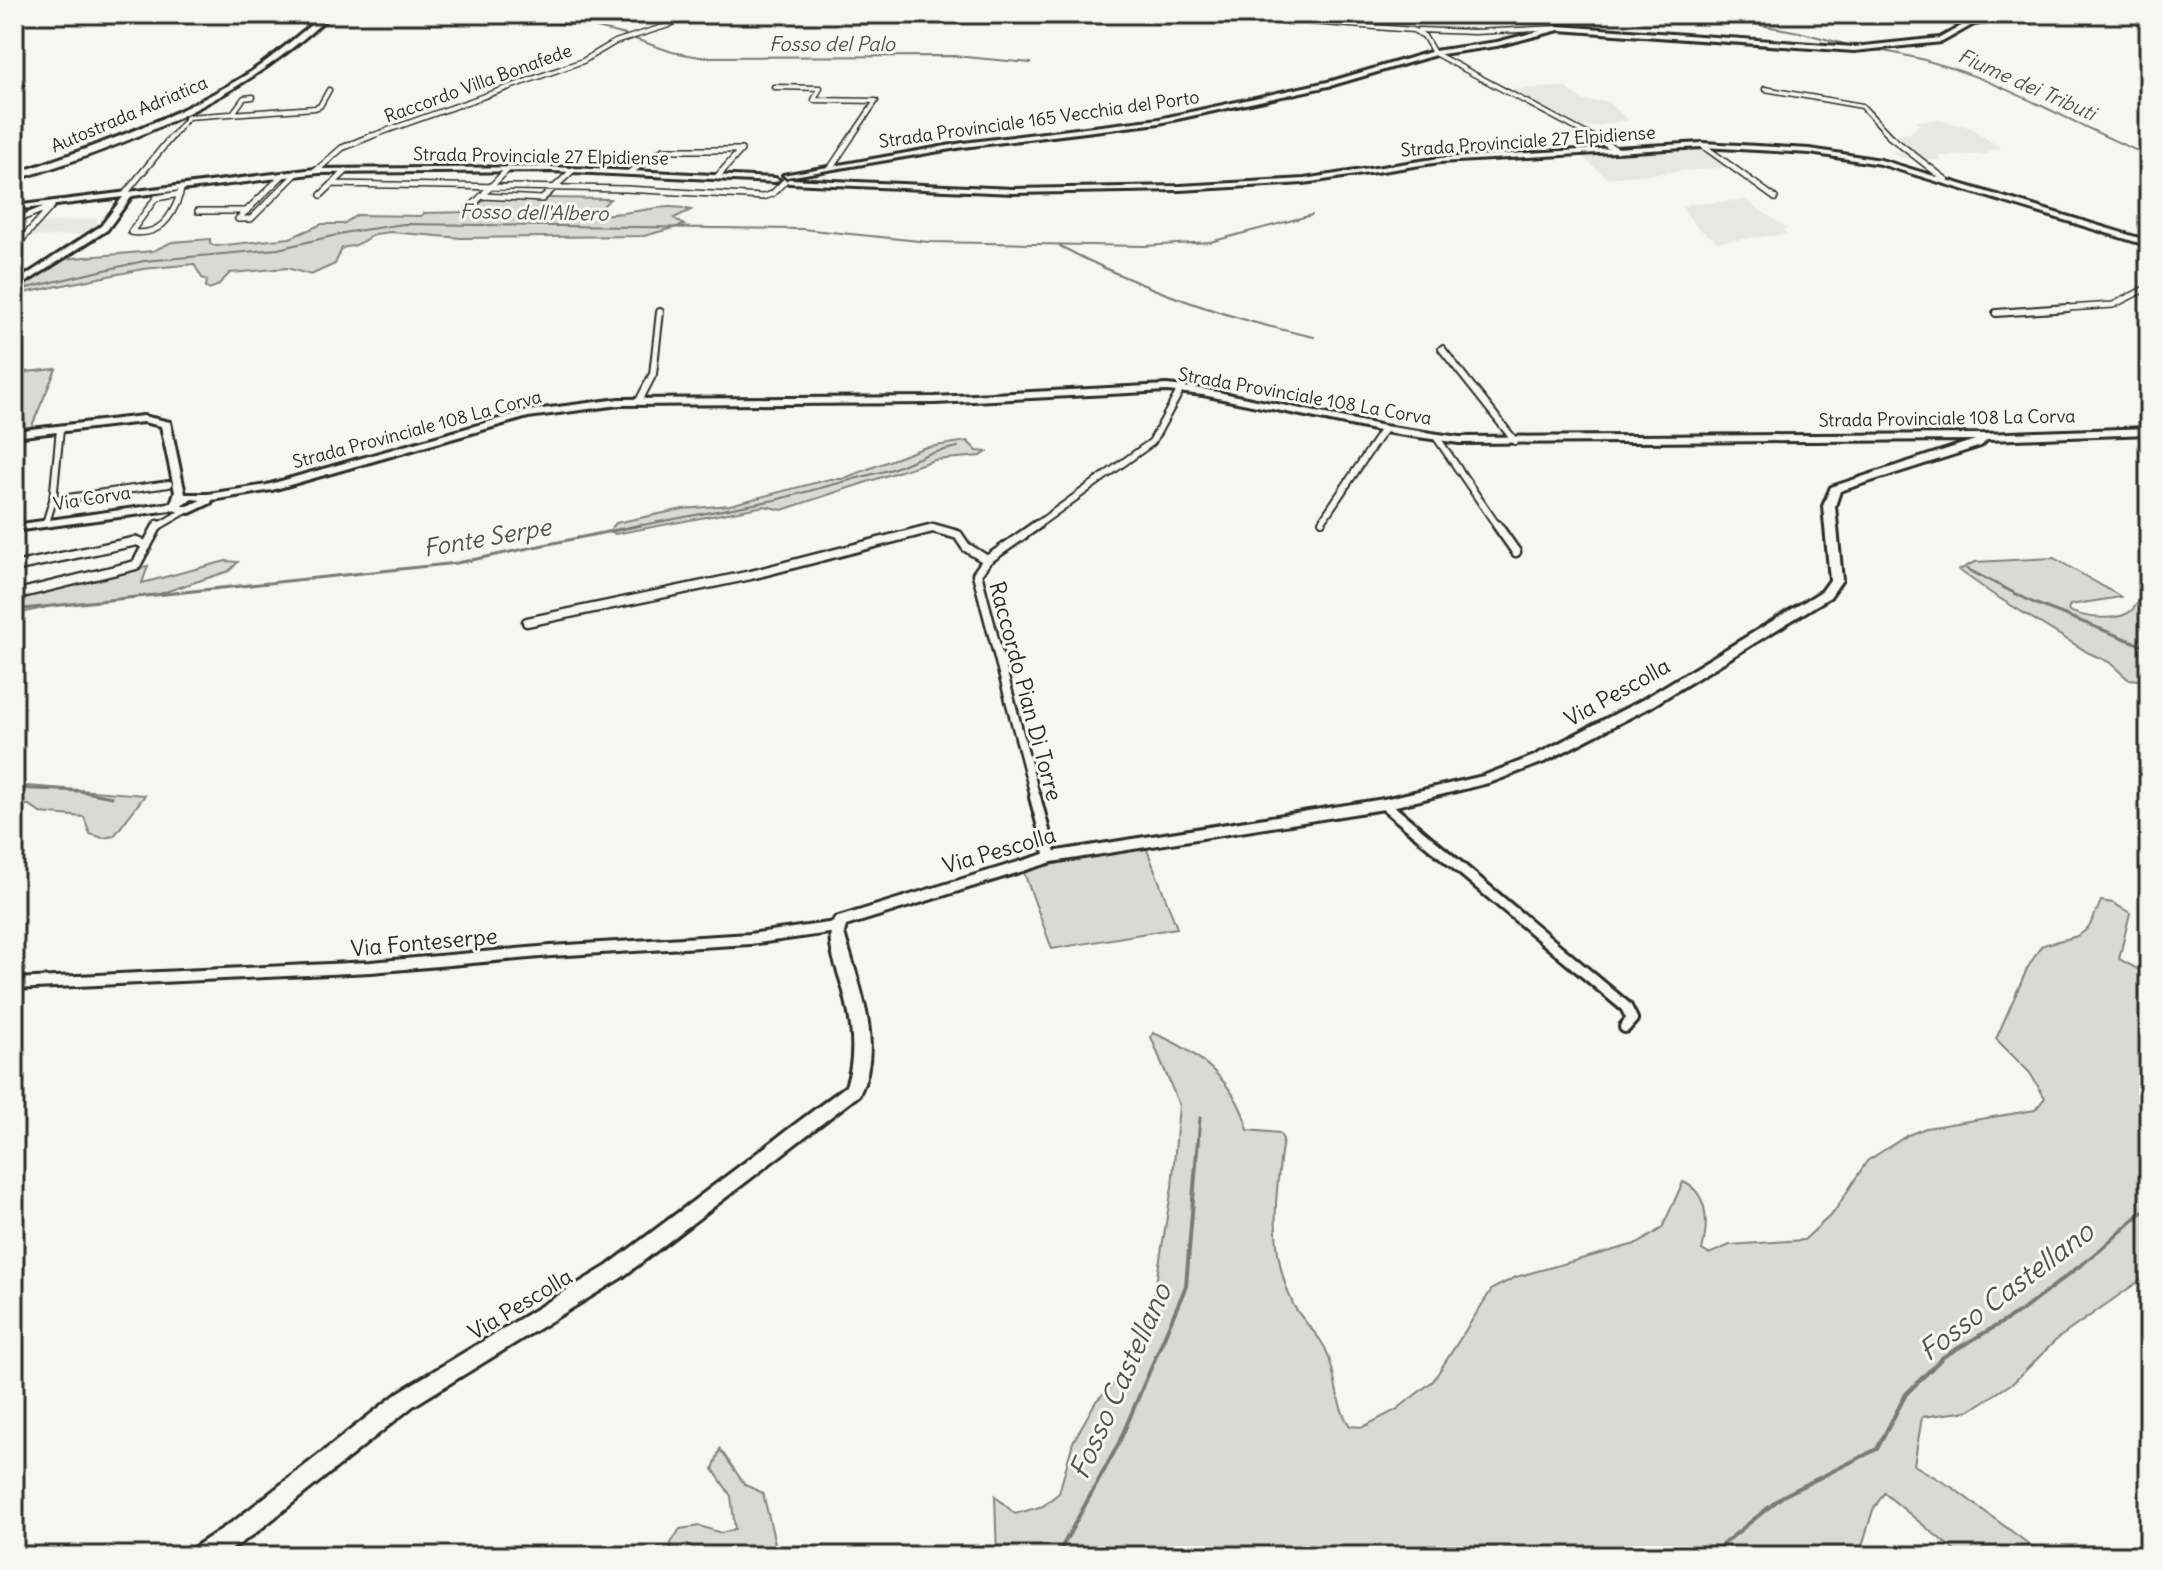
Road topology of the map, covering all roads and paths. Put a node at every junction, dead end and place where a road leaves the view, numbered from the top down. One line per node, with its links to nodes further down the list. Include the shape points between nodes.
1 (319, 14): 31 (highway, Autostrada Adriatica, via 236,76 191,101)
2 (328, 14): 31 (highway, Autostrada Adriatica, via 265,65 213,97 140,131)
3 (567, 14): 4 (street)
4 (577, 14): 10 (street)
5 (648, 14): 10 (street)
6 (689, 14): 25 (street, Raccordo Villa Bonafede, via 615,42 583,61 357,141)
7 (1209, 14): 14 (street)
8 (1913, 14): 12 (street)
9 (2033, 14): 12 (street, Strada Provinciale 165 Vecchia del Porto)
10 (643, 18): 11 (street)
11 (665, 19)
12 (1967, 24): 13 (street, Strada Provinciale 165 Vecchia del Porto, via 1942,40 1854,49)
13 (1559, 28): 14 (street); 15 (street, Strada Provinciale 165 Vecchia del Porto)
14 (1413, 30): 15 (street, via 1424,36)
15 (1434, 53): 22 (street); 23 (street, Strada Provinciale 165 Vecchia del Porto, via 1327,85 1159,121)
16 (774, 87): 23 (street, via 820,88 814,100 876,101)
17 (1765, 89): 34 (street, via 1864,107 1885,133)
18 (329, 90): 20 (street, via 318,107)
19 (253, 97): 20 (street, via 244,98)
20 (233, 113): 39 (street, via 188,117)
21 (1702, 145): 22 (street, Strada Provinciale 27 Elpidiense); 34 (street, Strada Provinciale 27 Elpidiense, via 1838,154); 44 (street)
22 (1617, 150): 33 (street, Strada Provinciale 27 Elpidiense, via 1440,160 1304,181 1192,188 1013,191)
23 (832, 166): 33 (street, Strada Provinciale 165 Vecchia del Porto, via 801,171)
24 (508, 169): 26 (street, Strada Provinciale 27 Elpidiense); 27 (street, Strada Provinciale 27 Elpidiense); 36 (street)
25 (320, 170): 27 (street, Strada Provinciale 27 Elpidiense); 29 (street, Strada Provinciale 27 Elpidiense)
26 (573, 170): 28 (street, Strada Provinciale 27 Elpidiense); 37 (street)
27 (346, 171): 35 (street)
28 (630, 172): 32 (street, Strada Provinciale 27 Elpidiense); 32 (street, via 663,150 741,150)
29 (297, 173): 30 (street, Strada Provinciale 27 Elpidiense); 42 (street)
30 (284, 174): 38 (street, Strada Provinciale 27 Elpidiense); 41 (street)
31 (14, 175)
32 (717, 177): 33 (street, Strada Provinciale 27 Elpidiense)
33 (786, 180): 37 (street, via 766,197)
34 (1946, 180): 51 (street, Strada Provinciale 27 Elpidiense)
35 (332, 184): 36 (street); 40 (street)
36 (493, 186): 37 (street); 43 (street)
37 (556, 187): 43 (street, via 542,199)
38 (180, 191): 38 (street, via 161,228 133,233 156,198); 39 (street, Strada Provinciale 27 Elpidiense)
39 (127, 195): 45 (street, Strada Provinciale 27 Elpidiense); 53 (street, via 104,228)
40 (321, 195)
41 (262, 196): 42 (street); 49 (street)
42 (275, 196): 49 (street, via 251,219 238,219)
43 (482, 196): 47 (street)
44 (1775, 198)
45 (54, 205): 46 (street, Strada Provinciale 27 Elpidiense); 50 (street); 52 (street)
46 (14, 208)
47 (469, 209)
48 (198, 211): 49 (street)
49 (247, 211)
50 (14, 221)
51 (2149, 244)
52 (14, 248)
53 (15, 286)
54 (2149, 287): 56 (street, via 2117,304)
55 (660, 312): 59 (street, via 653,374)
56 (1996, 313)
57 (1442, 349): 66 (street)
58 (1181, 389): 59 (street, Strada Provinciale 108 La Corva, via 935,400); 61 (street, Strada Provinciale 108 La Corva); 77 (street, Raccordo Pian Di Torre, via 1152,442)
59 (639, 401): 69 (street, Strada Provinciale 108 La Corva, via 527,414 302,479)
60 (60, 429): 63 (street); 68 (street); 70 (street, via 143,419 166,424)
61 (1384, 429): 65 (street, Strada Provinciale 108 La Corva); 71 (street)
62 (2149, 431): 64 (street, Strada Provinciale 108 La Corva)
63 (14, 434)
64 (1984, 437): 66 (street, Strada Provinciale 108 La Corva); 81 (street, Via Pescolla, via 1977,444 1835,489 1829,506 1836,580 1826,594 1647,703 1539,759 1467,785)
65 (1437, 438): 66 (street, Strada Provinciale 108 La Corva); 76 (street)
66 (1515, 441)
67 (169, 484): 68 (street)
68 (53, 500): 72 (street)
69 (206, 500): 70 (street, Via Corva)
70 (180, 502): 72 (street, Via Corva); 74 (street); 75 (street, via 158,522)
71 (1322, 521)
72 (46, 523): 73 (street, Via Corva)
73 (14, 528)
74 (133, 542): 75 (street); 78 (street)
75 (147, 546): 79 (street, via 139,561 126,569)
76 (1516, 552)
77 (987, 560): 80 (street, via 958,535 933,528 751,575); 82 (street, Raccordo Pian Di Torre, via 977,574)
78 (14, 567)
79 (14, 595)
80 (527, 622)
81 (1384, 804): 82 (street, Via Pescolla); 85 (street, via 1626,1007 1632,1019)
82 (1051, 857): 83 (street, Via Pescolla, via 850,917)
83 (836, 927): 84 (street, Via Fonteserpe, via 750,939 371,967); 86 (street, Via Pescolla, via 863,1044 861,1075 853,1090 614,1272 406,1399)
84 (14, 984)
85 (1625, 1027)
86 (201, 1556)

